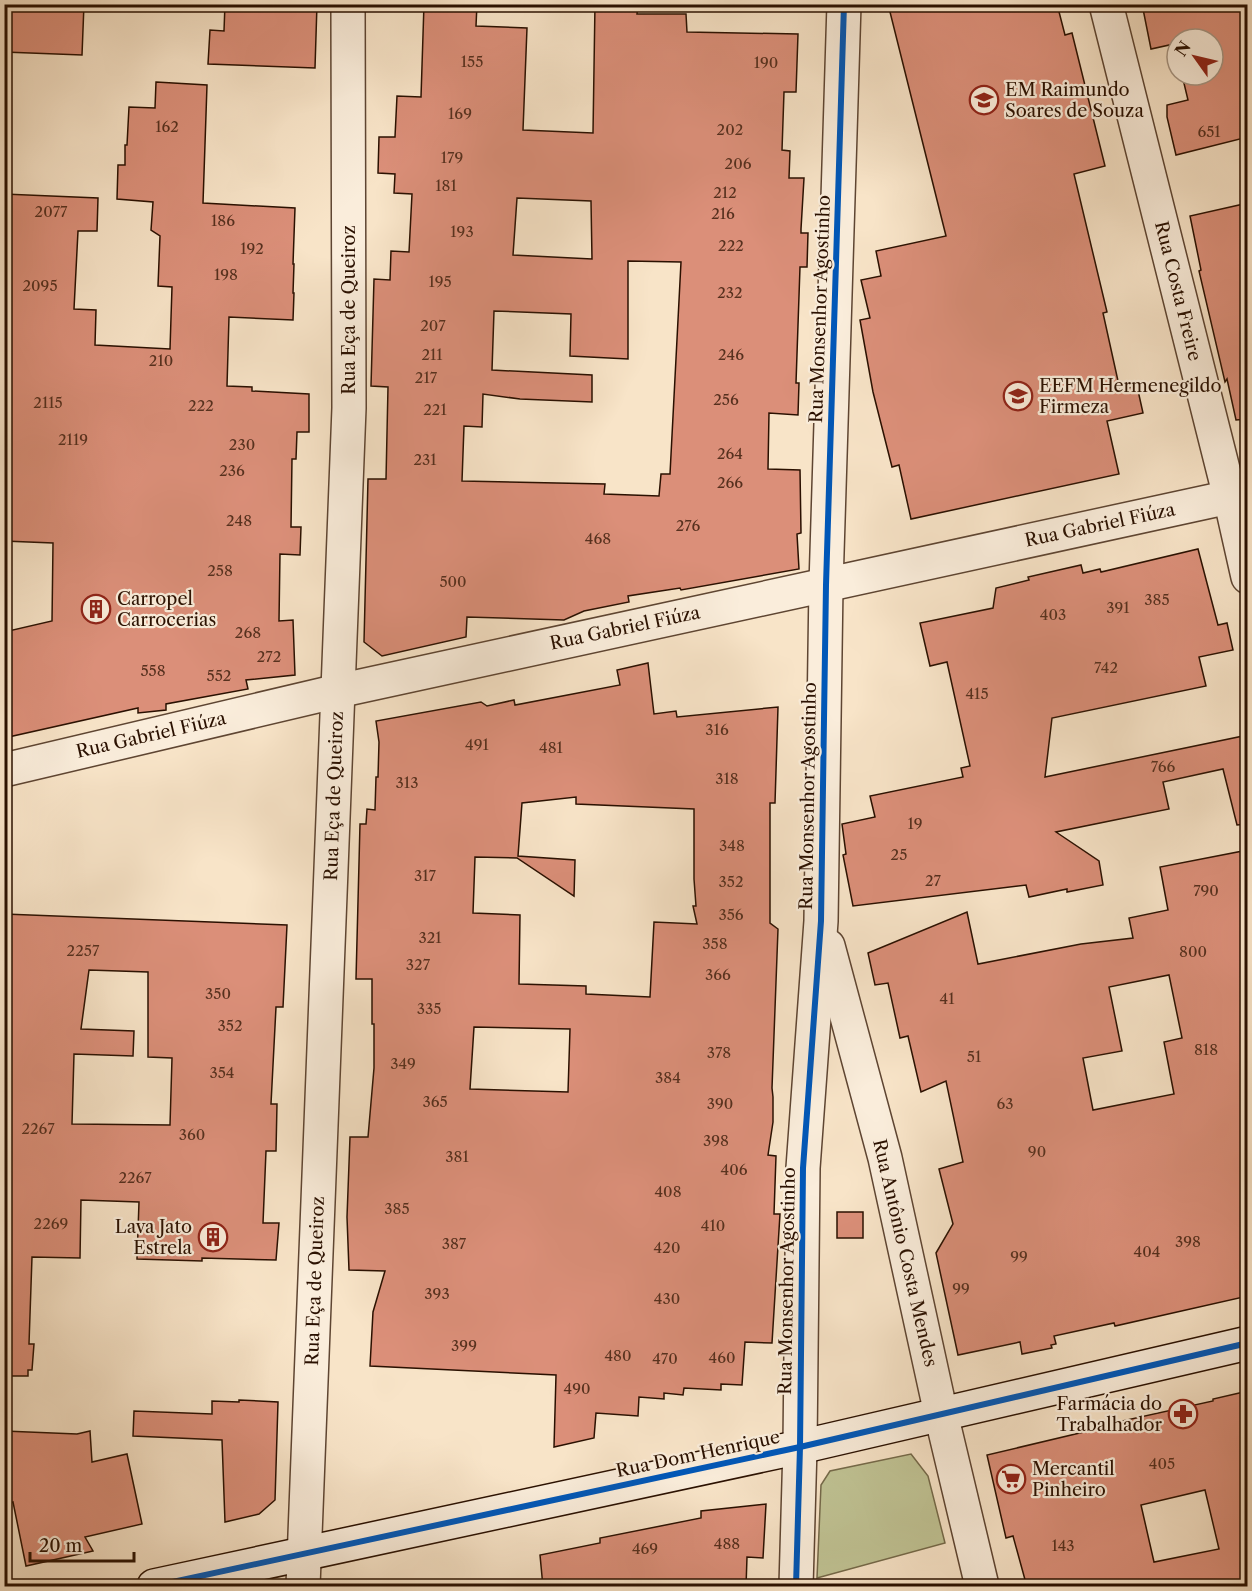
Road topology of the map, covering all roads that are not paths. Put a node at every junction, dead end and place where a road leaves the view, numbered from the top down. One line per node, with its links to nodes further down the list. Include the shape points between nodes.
1 (348, 4): 7 (street, Rua Eça de Queiroz, via 350,408)
2 (844, 4): 6 (street, Rua Monsenhor Agostinho)
3 (1106, 4): 4 (street, Rua Costa Freire)
4 (1239, 495): 5 (street, Rua Costa Freire); 6 (street, Rua Gabriel Fiúza)
5 (1248, 577)
6 (826, 585): 7 (street, Rua Gabriel Fiúza); 9 (street, Rua Monsenhor Agostinho)
7 (338, 691): 8 (street, Rua Gabriel Fiúza); 13 (street, Rua Eça de Queiroz)
8 (4, 770)
9 (822, 921): 11 (street, Rua Antônio Costa Mendes, via 885,1158); 12 (street, Rua Monsenhor Agostinho, via 804,1168)
10 (1248, 1343): 11 (street, Rua Dom Henrique)
11 (941, 1413): 12 (street, Rua Dom Henrique); 16 (street, Rua Antônio Costa Mendes)
12 (800, 1447): 13 (street, Rua Dom Henrique); 15 (street, Rua Monsenhor Agostinho)
13 (304, 1571): 14 (street, Rua Dom Henrique)
14 (154, 1587)
15 (796, 1587)
16 (982, 1587)

